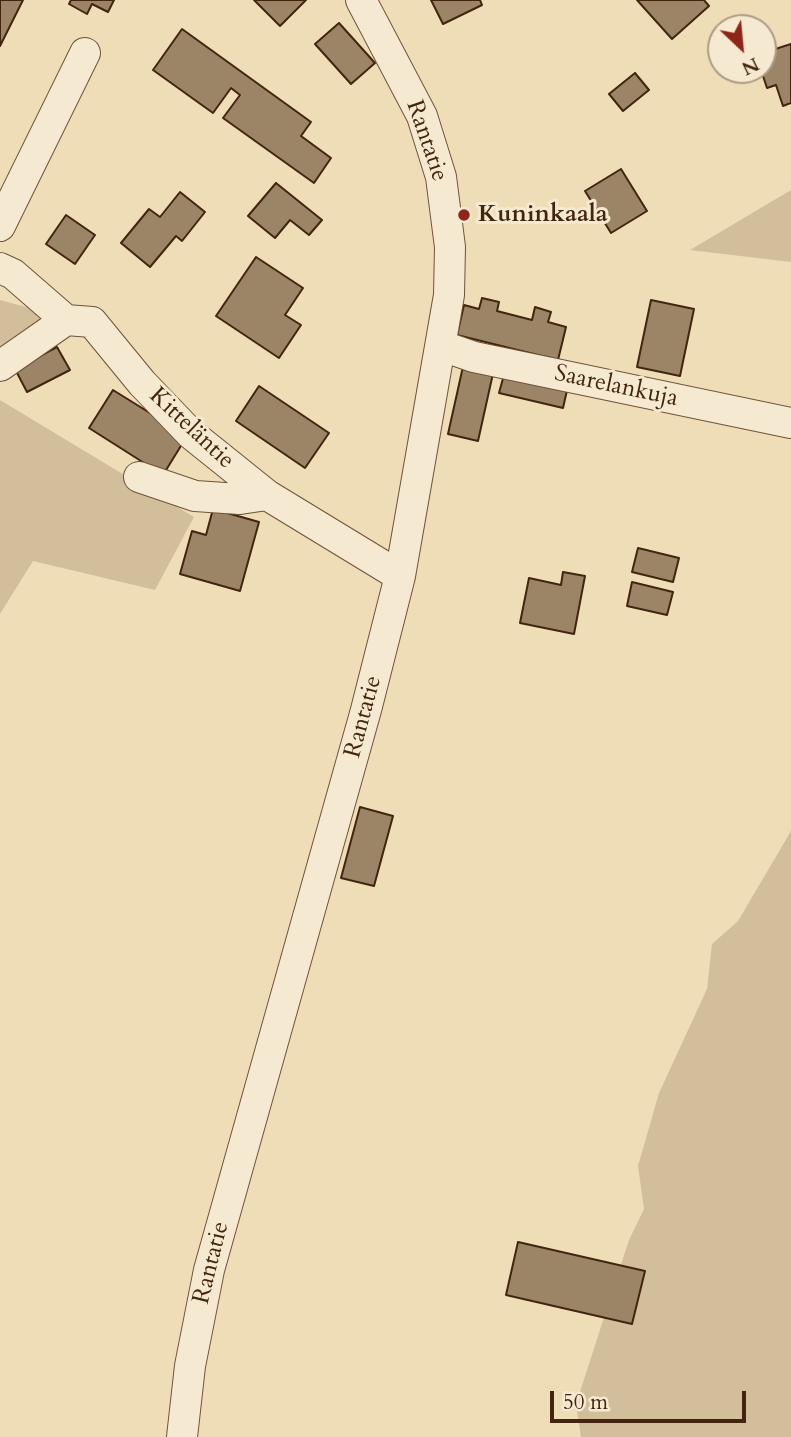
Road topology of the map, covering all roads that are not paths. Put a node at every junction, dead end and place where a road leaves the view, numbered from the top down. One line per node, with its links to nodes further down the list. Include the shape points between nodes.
1 (361, 0): 6 (street, Rantatie, via 422,116 441,177 451,269)
2 (85, 52): 3 (street)
3 (0, 226)
4 (0, 268): 5 (street, Kitteläntie)
5 (66, 320): 7 (street); 10 (street, Kitteläntie, via 92,322 191,434)
6 (442, 346): 8 (street, Saarelankuja); 11 (street, Rantatie)
7 (0, 366)
8 (791, 423)
9 (139, 477): 10 (street, via 195,496 240,499)
10 (267, 495): 11 (street, Kitteläntie)
11 (400, 576): 12 (street, Rantatie, via 209,1270)
12 (182, 1437)

